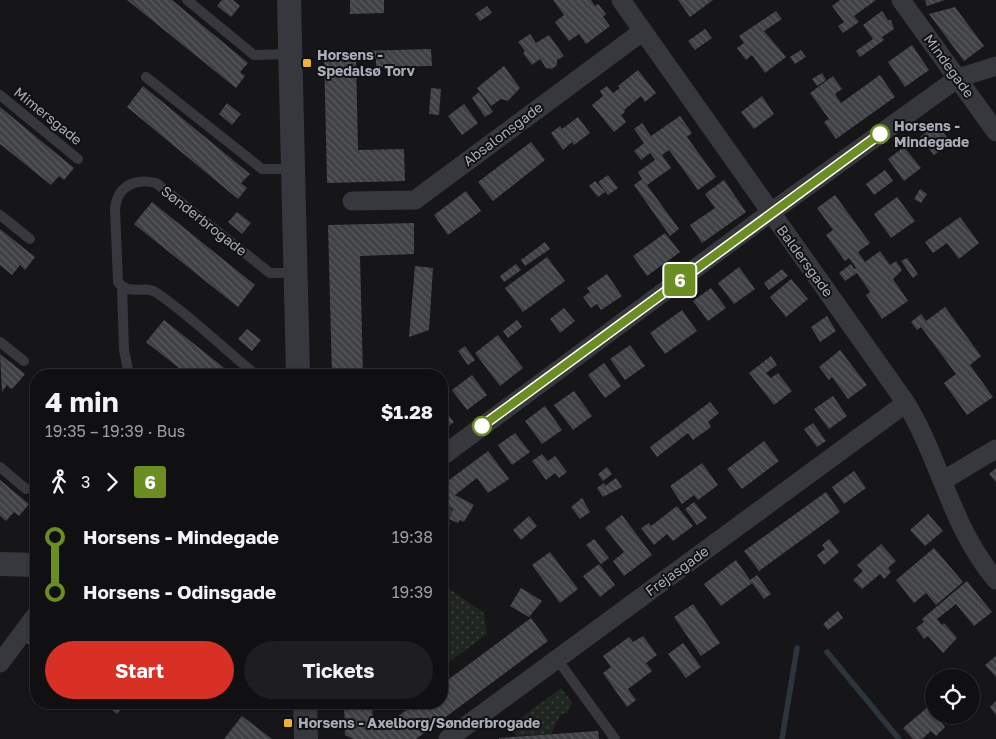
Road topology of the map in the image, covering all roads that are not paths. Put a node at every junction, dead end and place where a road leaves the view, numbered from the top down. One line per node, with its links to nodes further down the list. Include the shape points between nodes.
1 (187, 0): 6 (lane, via 254,55)
2 (289, 0): 6 (street)
3 (621, 0): 5 (street, Baldersgade)
4 (901, 0): 9 (street, Mindegade)
5 (643, 31): 14 (street, Absalonsgade, via 415,200); 15 (street, Baldersgade)
6 (290, 54): 13 (street)
7 (996, 66): 9 (street)
8 (146, 77): 13 (lane, via 262,169)
9 (958, 78): 11 (street, Mindegade); 15 (street)
10 (0, 95): 12 (lane, Mimersgade)
11 (996, 132)
12 (78, 159)
13 (293, 169): 18 (street)
14 (352, 202)
15 (770, 213): 25 (street, Baldersgade); 27 (street)
16 (0, 215): 17 (lane)
17 (30, 240)
18 (296, 273): 19 (lane, Sønderbrogade, via 270,273 156,183 145,180 132,182 120,192 116,202 118,282); 24 (street)
19 (122, 288): 22 (lane, Sønderbrogade); 23 (lane, via 155,291)
20 (0, 342): 21 (lane)
21 (24, 361)
22 (127, 369)
23 (249, 369)
24 (298, 369)
25 (906, 402): 29 (street, Baldersgade, via 922,429); 35 (street, Frejasgade)
26 (996, 449): 29 (street)
27 (448, 452)
28 (0, 467): 30 (lane)
29 (944, 480): 33 (street, Baldersgade, via 967,539)
30 (26, 489)
31 (0, 564): 32 (street)
32 (30, 565)
33 (996, 580)
34 (30, 623): 36 (street)
35 (557, 659): 39 (street, Frejasgade); 40 (lane)
36 (0, 663)
37 (304, 709): 38 (street)
38 (306, 739)
39 (448, 739)
40 (616, 739)

